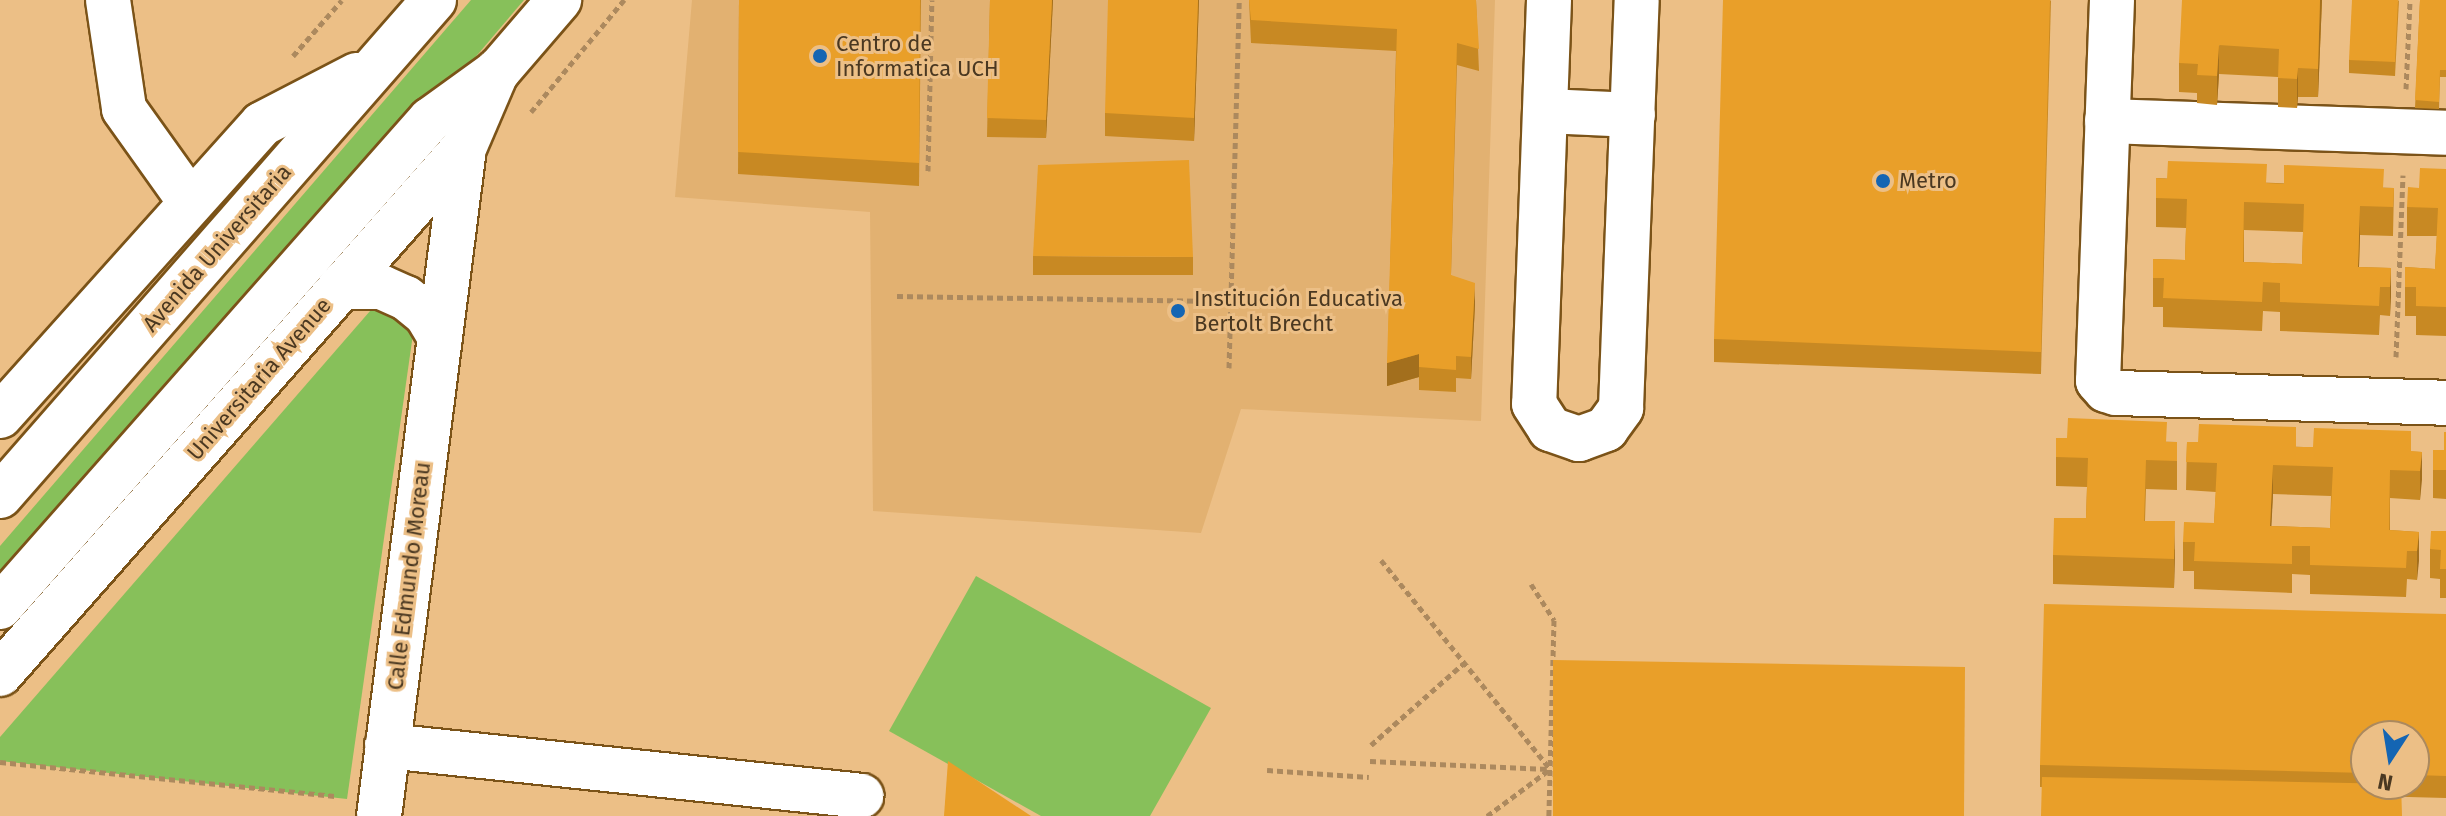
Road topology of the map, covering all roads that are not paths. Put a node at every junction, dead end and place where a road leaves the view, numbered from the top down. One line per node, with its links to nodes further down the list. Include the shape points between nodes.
1 (108, 0): 14 (main road, via 124,109)
2 (434, 0): 7 (main road, Avenida Universitaria)
3 (559, 0): 8 (main road, Universitaria Avenue)
4 (1549, 0): 9 (main road)
5 (1637, 0): 10 (main road)
6 (2112, 0): 11 (main road)
7 (377, 65): 14 (main road, via 262,124); 19 (main road, Avenida Universitaria)
8 (498, 71): 13 (main road, Universitaria Avenue); 20 (main road, Universitaria Avenue, via 430,120)
9 (1546, 111): 10 (main road); 10 (main road, via 1534,404 1550,429 1579,439 1606,429 1621,408)
10 (1633, 115)
11 (2107, 121): 12 (main road); 17 (main road, via 2096,371 2106,390)
12 (2425, 132)
13 (464, 148): 15 (main road, Universitaria Avenue); 16 (main road, Calle Edmundo Moreau)
14 (191, 203): 18 (main road)
15 (340, 287): 16 (main road, via 381,287 406,298 426,314); 21 (main road, Universitaria Avenue)
16 (440, 337): 22 (main road, Calle Edmundo Moreau)
17 (2446, 403)
18 (0, 416)
19 (0, 496)
20 (0, 607)
21 (0, 674)
22 (387, 746): 23 (main road); 24 (main road, Calle Edmundo Moreau)
23 (861, 796)
24 (379, 816)

